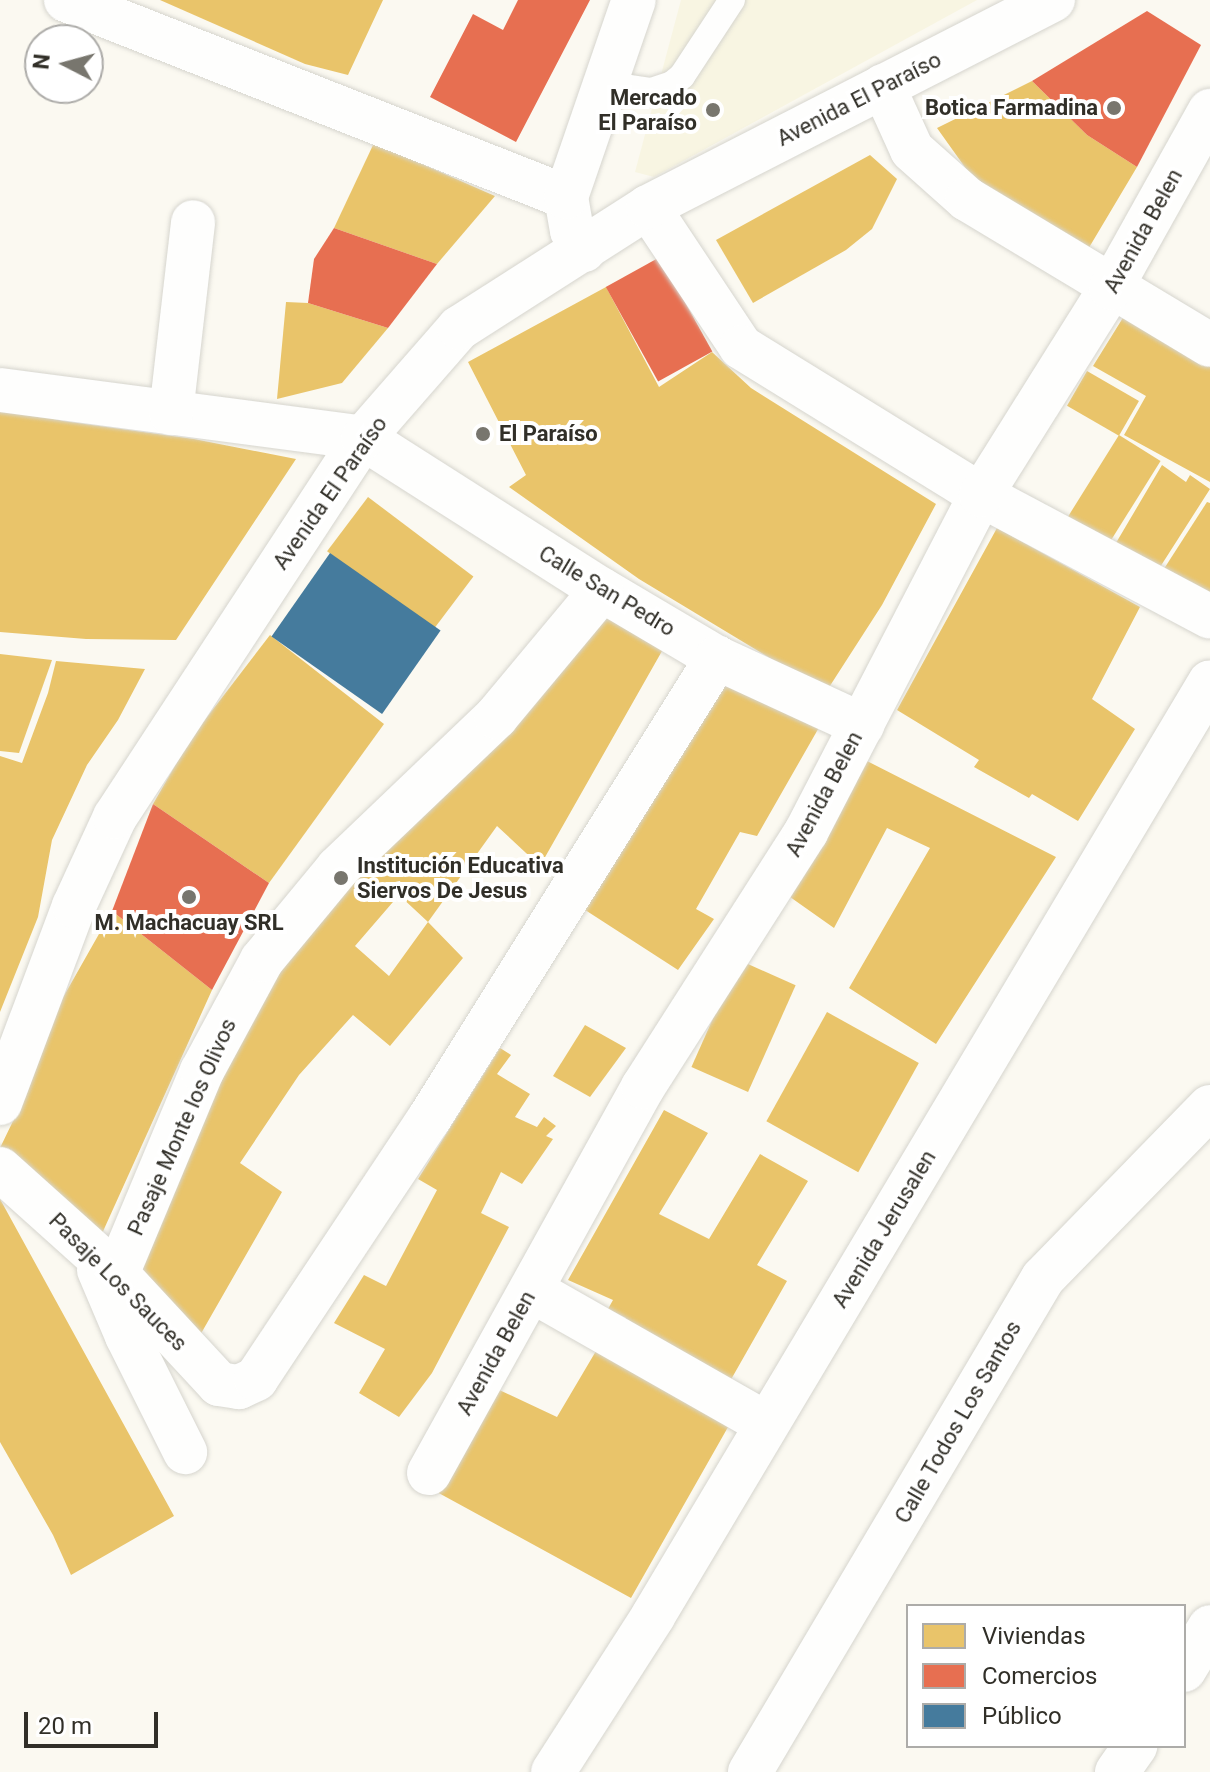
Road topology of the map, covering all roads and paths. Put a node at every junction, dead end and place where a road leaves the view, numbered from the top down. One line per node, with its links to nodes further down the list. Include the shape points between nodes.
1 (66, 0): 8 (street)
2 (634, 0): 5 (street)
3 (732, 0): 5 (lane, via 672,84 651,91)
4 (1053, 0): 6 (street, Avenida El Paraíso)
5 (604, 84): 8 (street)
6 (883, 86): 9 (street, Avenida El Paraíso); 12 (street, via 912,150 967,199)
7 (1210, 111): 12 (street, Avenida Belen)
8 (566, 197): 11 (street, via 572,231)
9 (648, 207): 11 (street, Avenida El Paraíso); 17 (street, via 741,347)
10 (193, 222): 15 (street)
11 (584, 250): 16 (street, Avenida El Paraíso, via 459,328)
12 (1111, 288): 13 (street); 17 (street, Avenida Belen)
13 (1210, 345)
14 (0, 390): 15 (street)
15 (171, 413): 16 (street)
16 (363, 438): 18 (street, Calle San Pedro); 23 (street, Avenida El Paraíso, via 115,817 74,906)
17 (981, 495): 19 (street); 22 (street, Avenida Belen)
18 (602, 590): 20 (street, Calle San Pedro); 26 (street, Pasaje Monte los Olivos, via 496,717 338,868 262,960)
19 (1210, 617)
20 (717, 658): 22 (street, Calle San Pedro); 26 (street, Pasaje Los Sauces, via 429,1119 256,1379 239,1387 219,1384)
21 (1210, 682): 28 (street, Avenida Jerusalen)
22 (862, 725): 27 (street, Avenida Belen, via 806,832 643,1087)
23 (0, 1103)
24 (1210, 1107): 35 (street, Calle Todos Los Santos, via 1043,1278)
25 (0, 1169): 26 (street, Pasaje Los Sauces)
26 (104, 1263): 29 (street, via 127,1336)
27 (531, 1290): 28 (street); 30 (street, Avenida Belen)
28 (767, 1424): 34 (street, Avenida Jerusalen)
29 (185, 1452)
30 (429, 1473)
31 (1210, 1627): 32 (street)
32 (1186, 1667)
33 (1134, 1748): 36 (street)
34 (553, 1772)
35 (750, 1772)
36 (1117, 1772)

